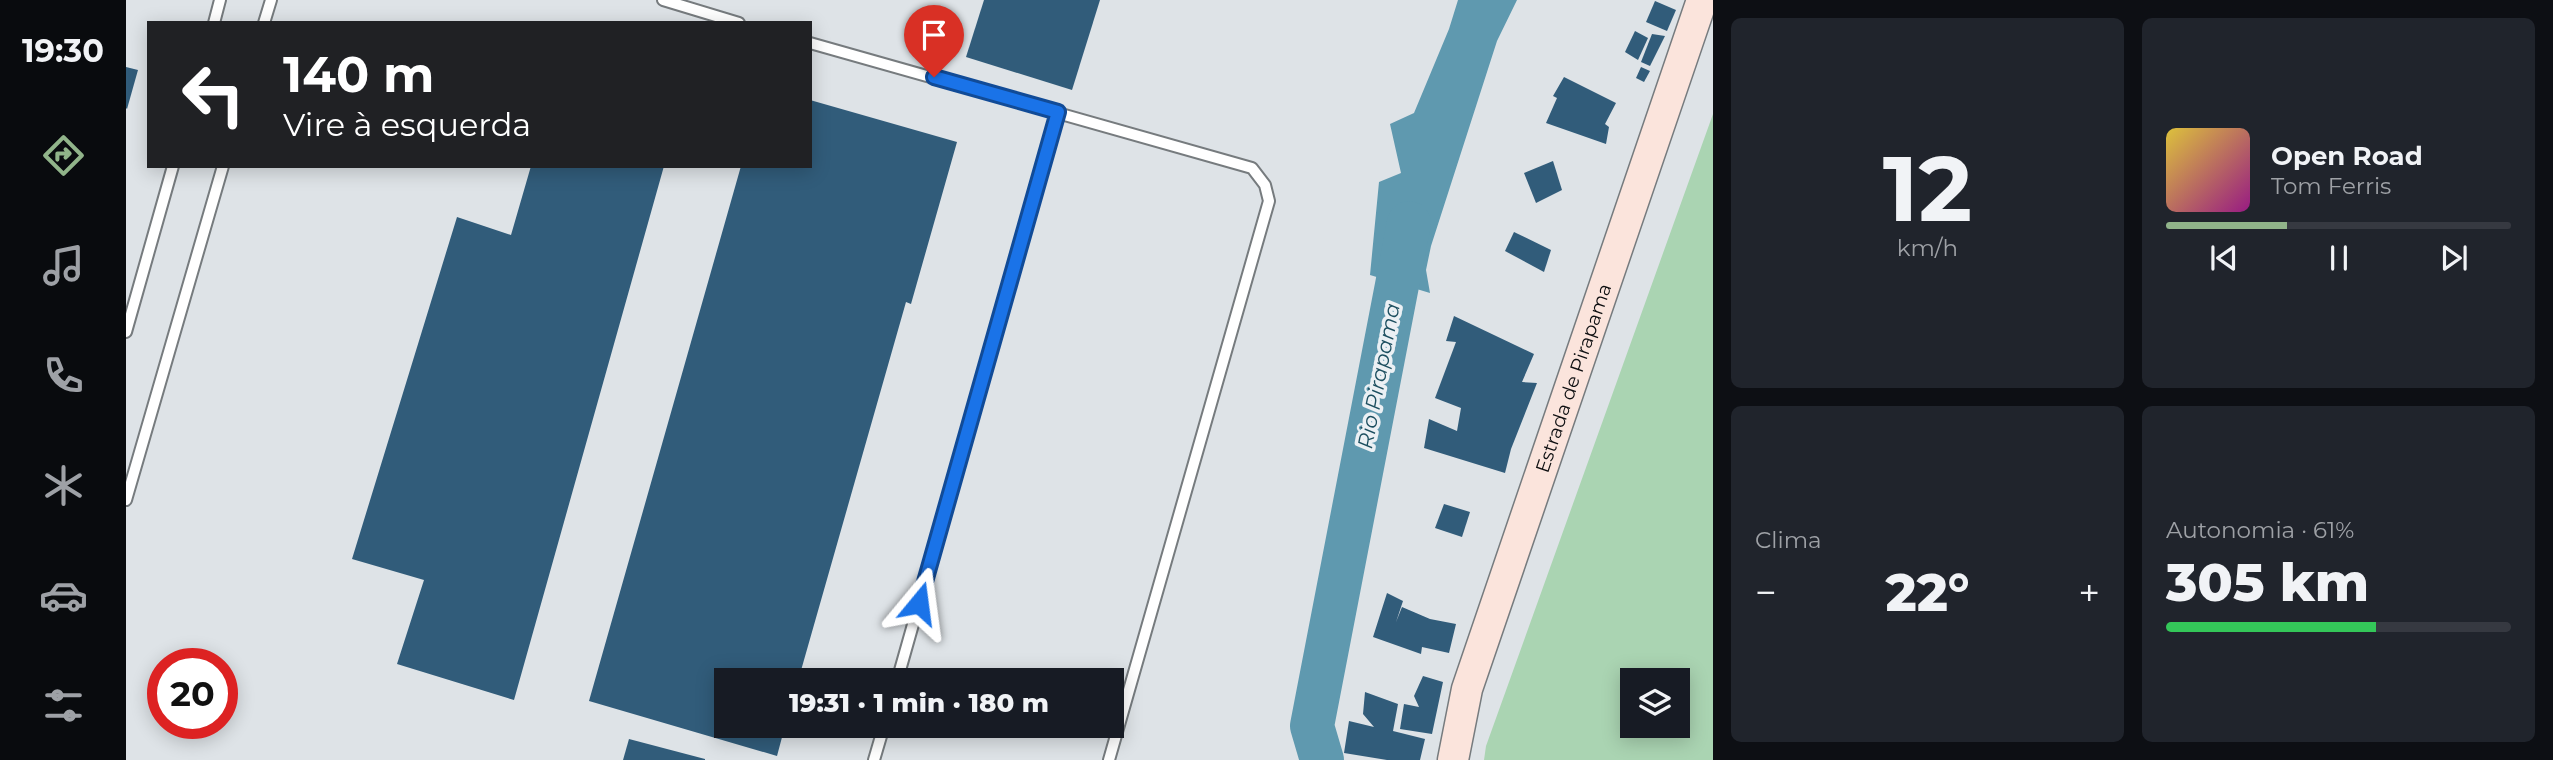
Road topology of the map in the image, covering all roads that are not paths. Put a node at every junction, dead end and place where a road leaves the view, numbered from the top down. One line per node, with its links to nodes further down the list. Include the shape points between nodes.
1 (220, 0): 7 (lane)
2 (271, 0): 8 (lane)
3 (663, 0): 6 (lane)
4 (707, 0): 6 (lane)
5 (1702, 0): 20 (main road, Estrada de Pirapama, via 1466,689)
6 (703, 13): 9 (lane)
7 (215, 21)
8 (265, 21)
9 (732, 21)
10 (812, 44): 11 (lane)
11 (1058, 112): 16 (lane); 19 (lane, via 1252,168 1265,185 1269,201)
12 (172, 168): 14 (lane)
13 (222, 168): 15 (lane)
14 (126, 332)
15 (126, 500)
16 (901, 668)
17 (880, 738): 18 (lane)
18 (874, 760)
19 (1109, 760)
20 (1453, 760)

